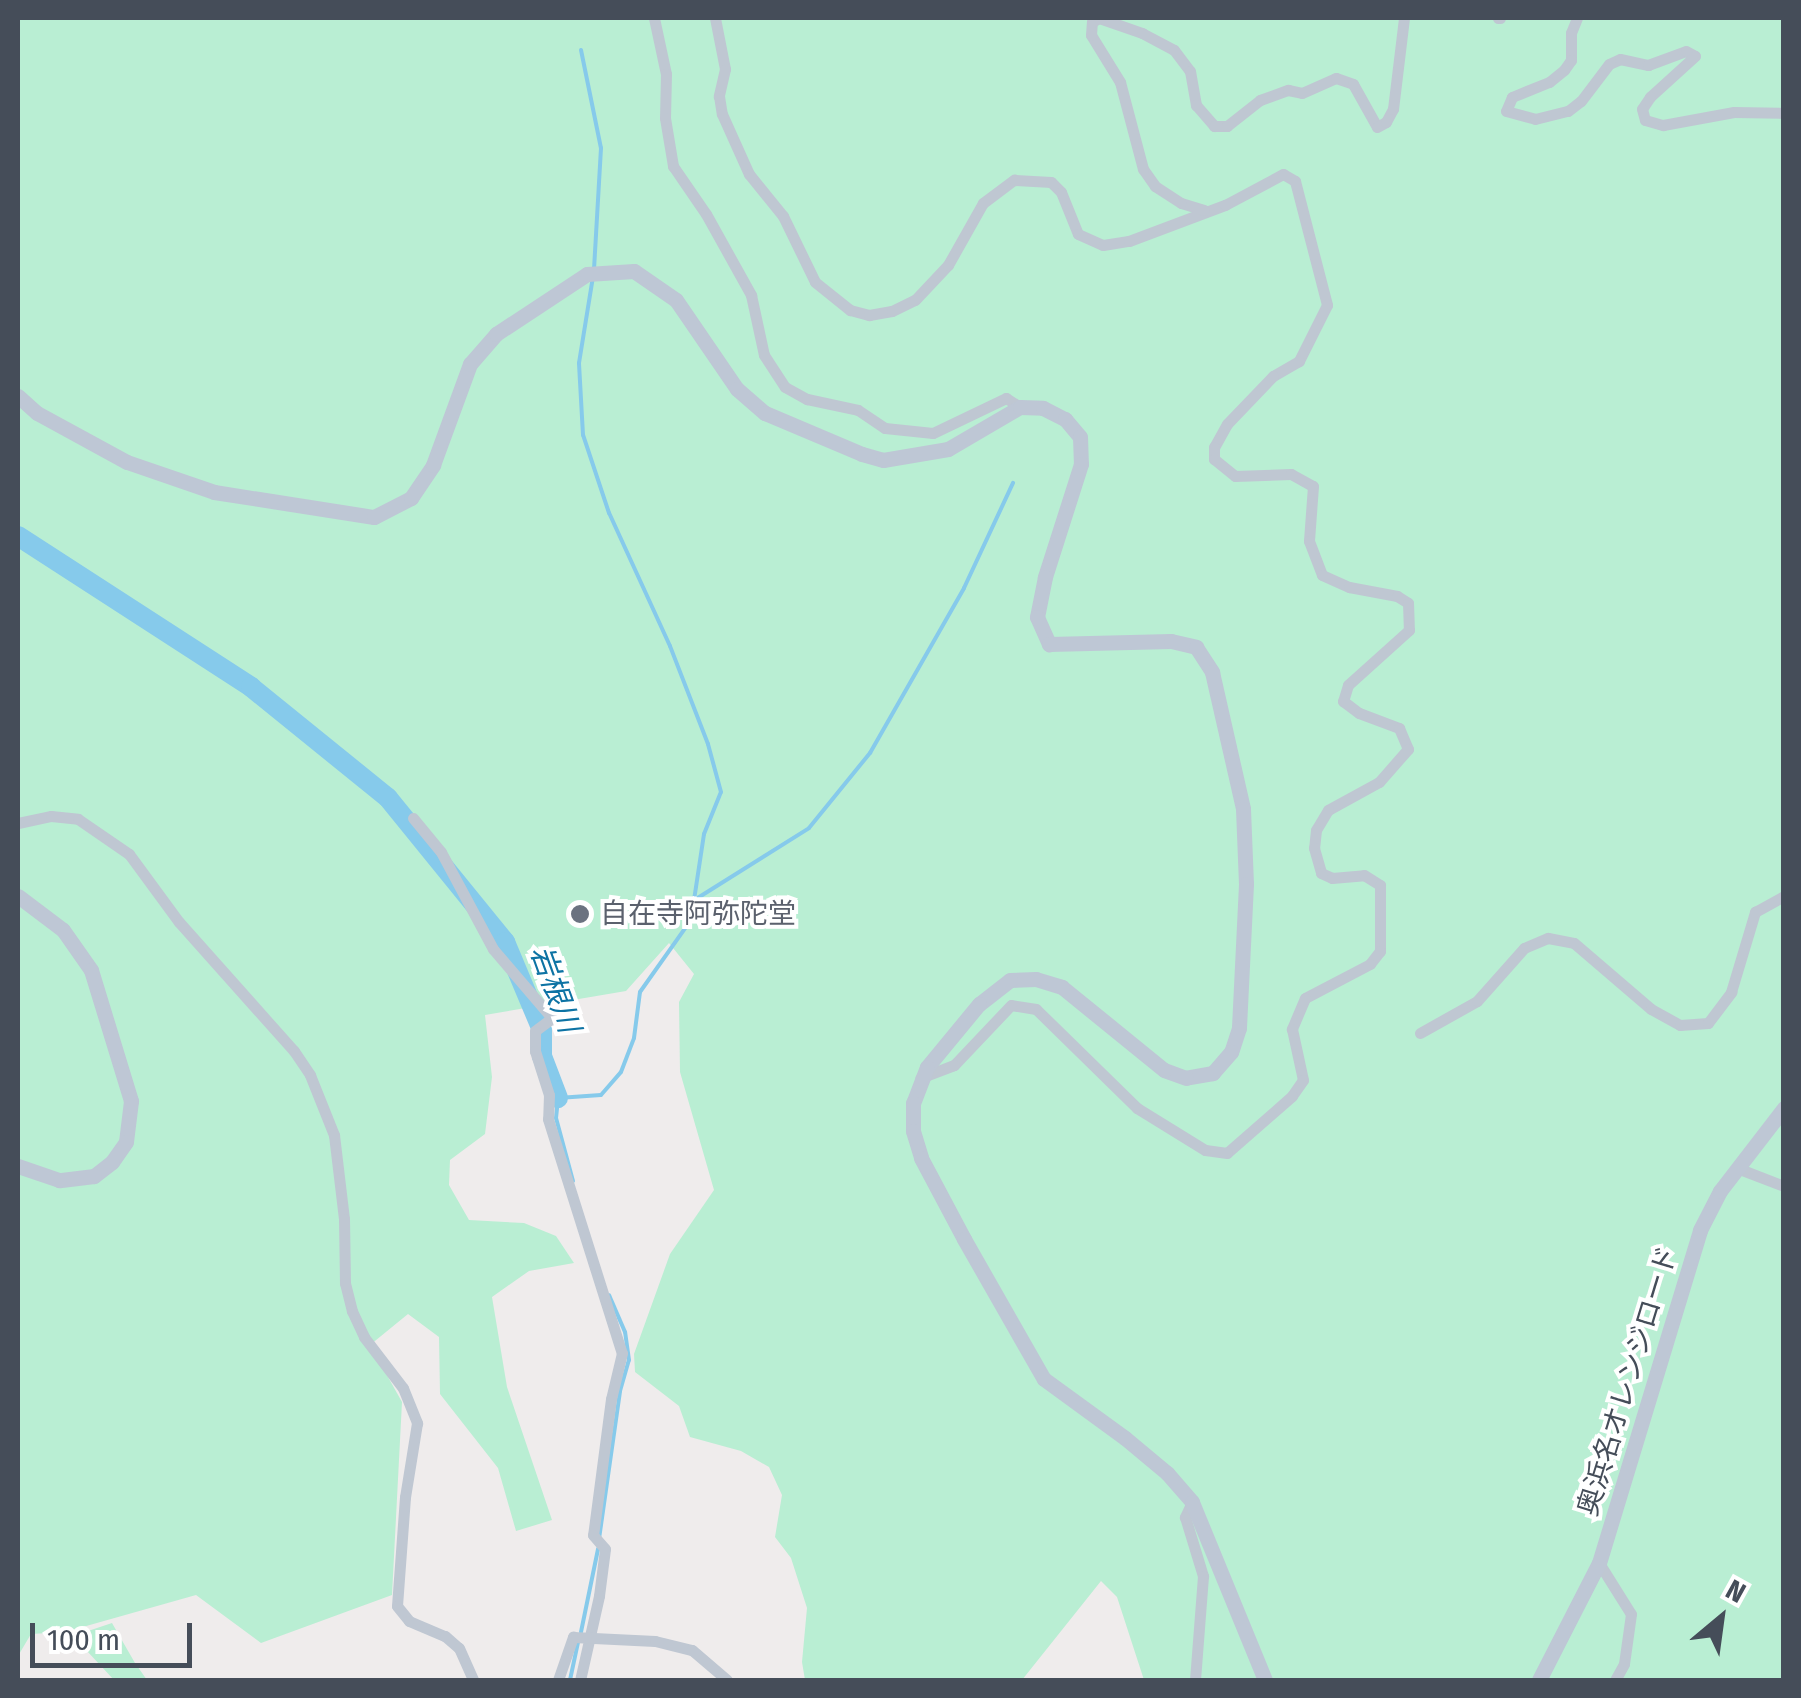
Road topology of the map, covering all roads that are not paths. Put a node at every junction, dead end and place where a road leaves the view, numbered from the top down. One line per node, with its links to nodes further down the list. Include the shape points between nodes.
1 (654, 18): 8 (street, via 673,166 751,295 764,355 785,387 807,400 858,410 885,428 933,433 1006,398)
2 (715, 18): 6 (street, via 724,69 722,114 749,174 783,216 815,282 850,310 880,313 915,300 948,264 984,204 1014,180 1051,182 1078,234 1103,246)
3 (1404, 18): 6 (street, via 1393,109 1377,126 1353,84 1336,78 1260,100 1226,126 1214,126 1196,105 1190,71 1174,50 1128,28 1092,22 1091,34 1120,82 1143,170 1180,204)
4 (1576, 18): 5 (street, via 1564,70 1512,96 1506,111 1535,118 1568,111 1609,64 1620,59 1648,65 1686,51 1694,56 1650,98 1642,109 1645,120 1662,125 1734,112)
5 (1784, 113)
6 (1204, 210): 14 (street, via 1244,198 1283,174 1295,181 1326,305 1299,361 1273,376 1227,424 1214,460 1235,476 1291,474 1313,486 1309,541 1322,575 1408,603 1409,630 1348,685 1343,701 1399,728 1408,749 1379,782 1328,810 1314,848 1320,873 1364,874 1380,884 1380,951 1370,964 1305,998 1292,1029 1302,1080 1227,1153 1204,1150 1137,1108 1036,1010 1011,1005 954,1065)
7 (18, 396): 8 (street, via 127,462 214,492 374,517 411,498 433,465 470,364 496,334 586,274 634,270 676,300 738,389 765,413 862,454 883,460 948,449)
8 (1020, 407): 14 (street, via 1064,418 1080,437 1081,464 1037,617 1050,644 1171,641 1196,647 1212,672 1242,809 1246,884 1238,1028 1231,1052 1214,1073 1186,1078 1164,1070 1062,987 1010,980 980,1004)
9 (413, 818): 21 (street, via 441,852 492,949 552,1018 535,1031 548,1119 622,1353 600,1466 594,1534 605,1549)
10 (18, 823): 22 (street, via 78,819 129,854 310,1075 334,1135 352,1311 403,1388 417,1423 397,1598 402,1615 459,1648)
11 (18, 896): 16 (street, via 63,930 90,970 131,1101 126,1142 94,1176 59,1180)
12 (1784, 896): 13 (street, via 1754,912 1730,992 1708,1023 1680,1025 1651,1009 1574,943 1548,938 1524,948 1476,1001)
13 (1420, 1033)
14 (920, 1078): 19 (street, via 913,1132 921,1158 1044,1378 1125,1438)
15 (1784, 1108): 17 (street, 奥浜名オレンジロード)
16 (18, 1166)
17 (1737, 1168): 18 (street); 20 (street, 奥浜名オレンジロード, via 1700,1230)
18 (1784, 1186)
19 (1192, 1502): 26 (street, via 1185,1518 1203,1576); 27 (street)
20 (1600, 1563): 28 (street, 奥浜名オレンジロード); 29 (street, via 1632,1614)
21 (588, 1640): 23 (street, via 573,1636); 24 (street); 25 (street, via 692,1650)
22 (472, 1680)
23 (558, 1680)
24 (580, 1680)
25 (727, 1680)
26 (1195, 1680)
27 (1266, 1680)
28 (1539, 1680)
29 (1614, 1680)

